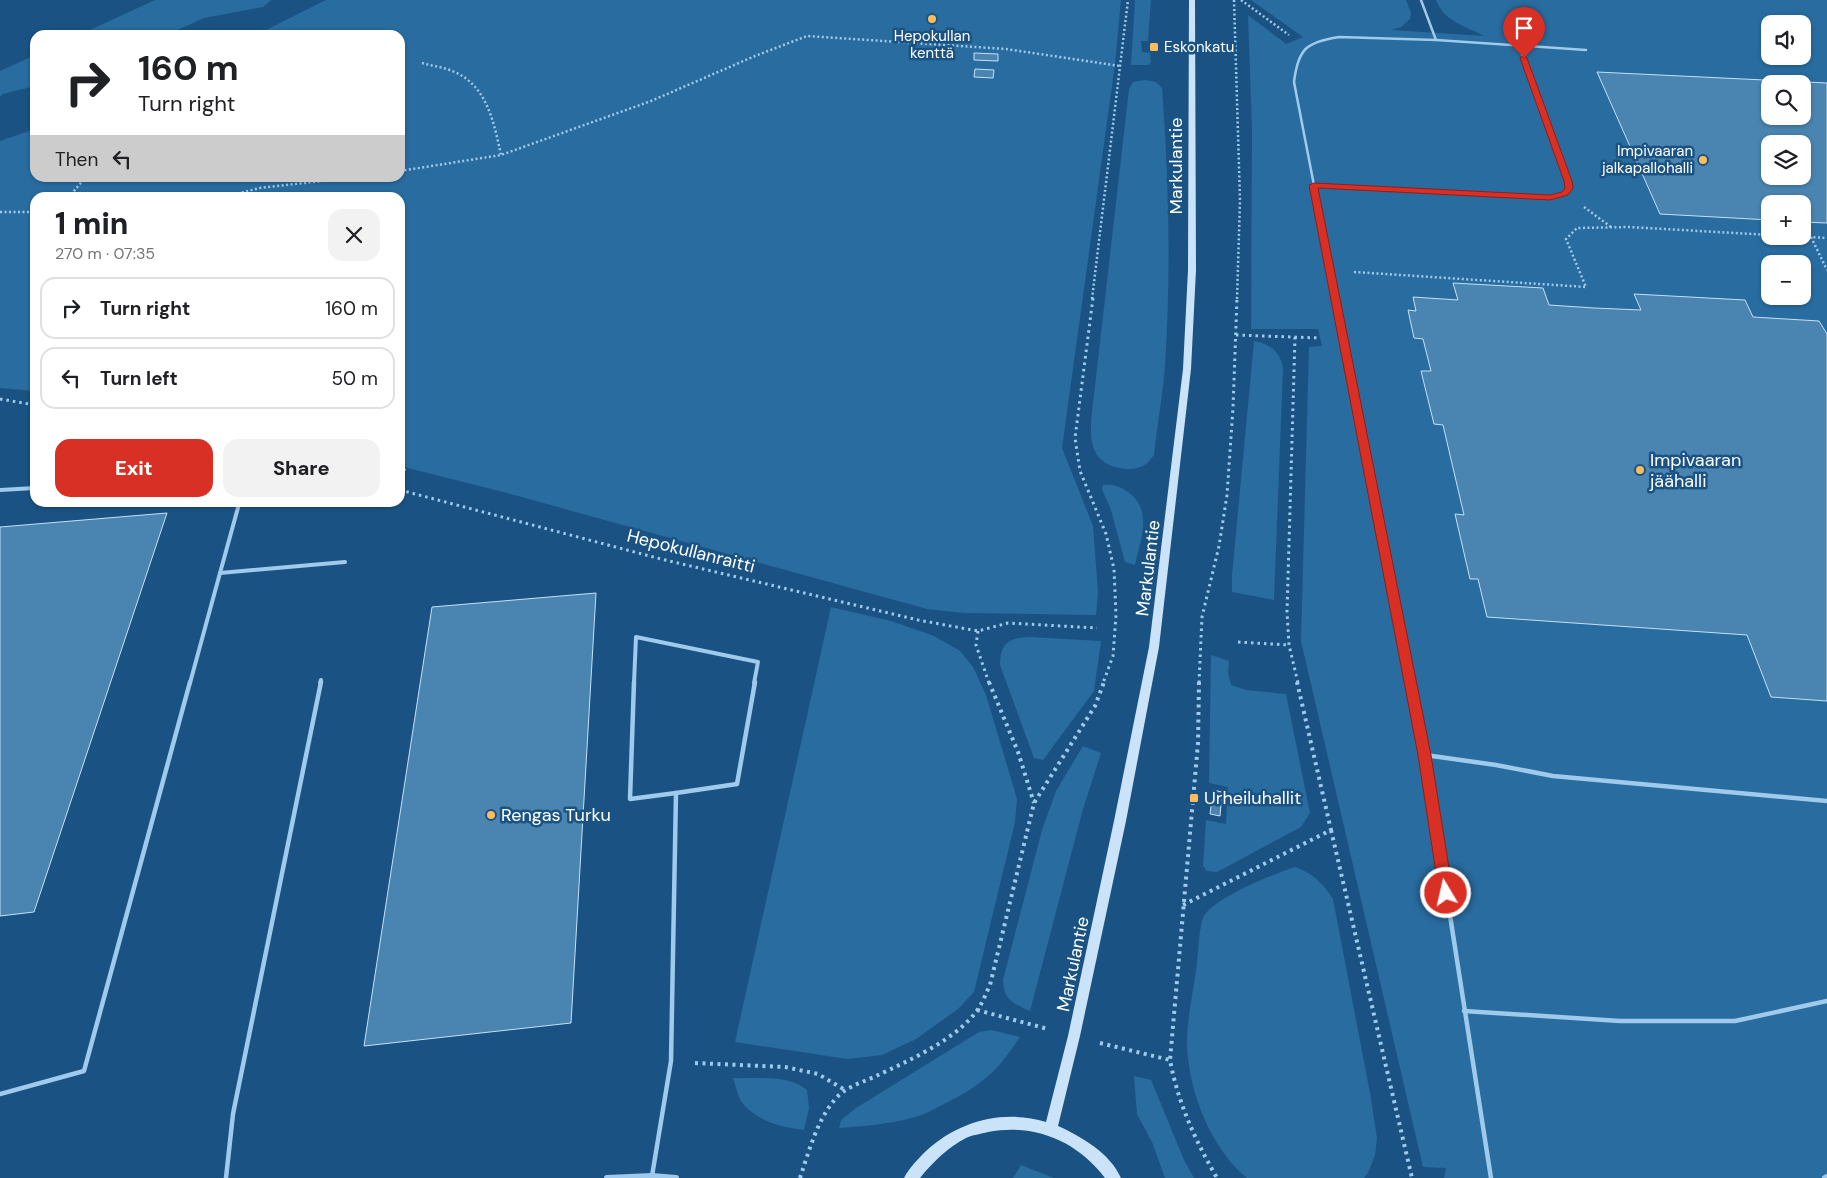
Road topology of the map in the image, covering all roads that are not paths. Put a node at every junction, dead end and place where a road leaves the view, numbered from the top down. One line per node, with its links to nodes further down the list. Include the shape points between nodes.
1 (1192, 0): 19 (main road, Markulantie, via 1192,270 1187,369 1157,628 1120,822)
2 (1421, 0): 3 (lane)
3 (1436, 40): 4 (lane); 6 (lane, via 1339,37 1305,46 1299,54 1294,82)
4 (1519, 46): 5 (lane); 6 (lane, via 1568,181 1569,188 1565,194 1550,198)
5 (1586, 50)
6 (1314, 185): 13 (lane)
7 (30, 488): 8 (lane)
8 (0, 490)
9 (238, 507): 11 (lane)
10 (345, 562): 11 (lane)
11 (220, 573): 18 (lane, via 84,1071)
12 (321, 680): 21 (lane, via 233,1114)
13 (1424, 755): 15 (lane, via 1553,776); 17 (lane)
14 (676, 793): 14 (lane, via 737,784 758,662 636,637 630,799); 20 (lane, via 671,1061)
15 (1827, 801)
16 (1827, 1001): 17 (lane, via 1736,1021 1620,1021)
17 (1464, 1011): 26 (lane)
18 (0, 1094)
19 (1051, 1129): 24 (main road, via 1029,1123 995,1123 964,1132 935,1150); 25 (main road, via 1082,1145)
20 (652, 1176): 22 (street); 23 (street)
21 (226, 1178)
22 (607, 1178)
23 (676, 1178)
24 (911, 1178)
25 (1114, 1178)
26 (1491, 1178)

